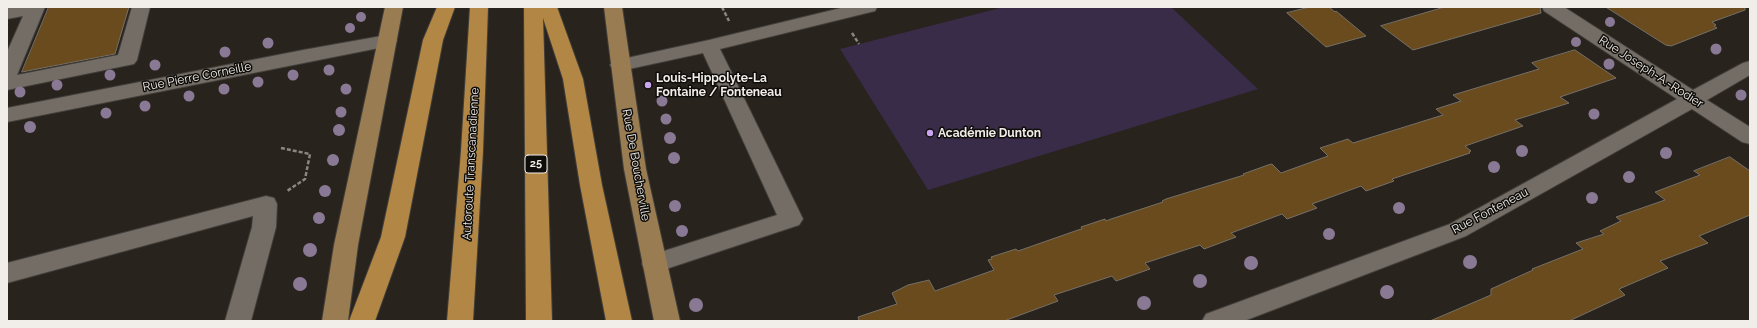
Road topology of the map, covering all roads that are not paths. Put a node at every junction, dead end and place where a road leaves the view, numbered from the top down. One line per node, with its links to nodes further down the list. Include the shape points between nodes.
1 (35, 7): 11 (street); 16 (street)
2 (141, 7): 17 (street, via 127,60)
3 (394, 7): 12 (main road)
4 (446, 7): 25 (highway, via 433,40 393,237)
5 (479, 7): 26 (highway, Autoroute Transcanadienne)
6 (533, 7): 27 (highway, 25)
7 (548, 7): 28 (highway, via 573,80 591,185)
8 (613, 7): 14 (main road, Rue De Boucherville)
9 (868, 7): 13 (street)
10 (1551, 7): 18 (street, Rue Joseph-A.-Rodier)
11 (7, 13)
12 (388, 40): 19 (street, Rue Pierre Corneille); 24 (main road, via 346,245)
13 (709, 46): 14 (street); 21 (street, via 791,219)
14 (620, 65): 21 (main road, Rue De Boucherville, via 635,169)
15 (1750, 67): 18 (street, Rue Fonteneau)
16 (7, 75)
17 (7, 83)
18 (1693, 100): 20 (street, Rue Joseph-A.-Rodier); 30 (street, Rue Fonteneau, via 1458,230)
19 (7, 115)
20 (1750, 138)
21 (654, 264): 29 (main road, Rue De Boucherville)
22 (7, 273): 23 (street, via 266,204 264,227)
23 (238, 321)
24 (335, 321)
25 (362, 321)
26 (460, 321)
27 (539, 321)
28 (619, 321)
29 (667, 321)
30 (1215, 321)

